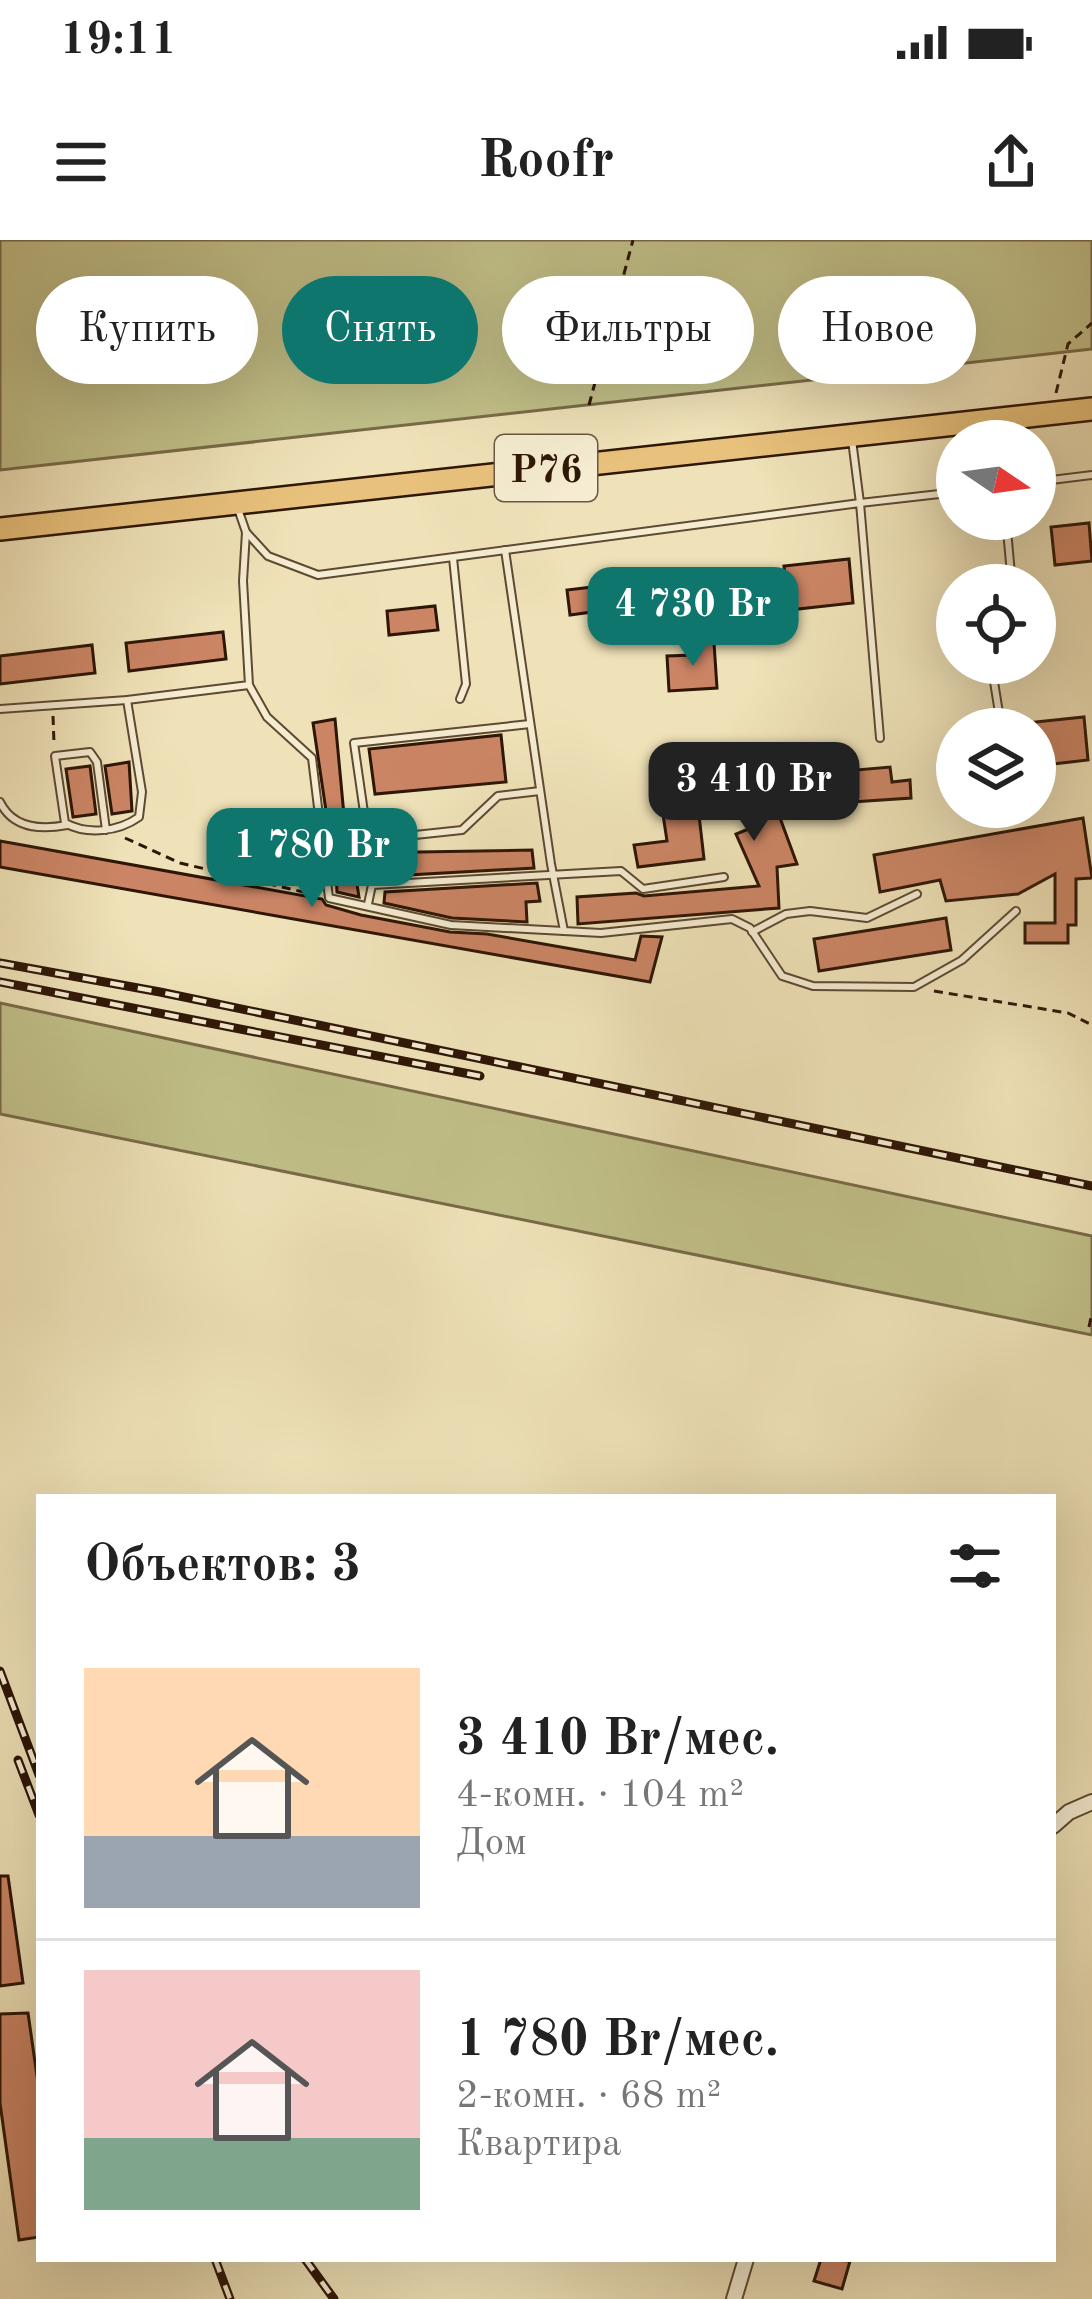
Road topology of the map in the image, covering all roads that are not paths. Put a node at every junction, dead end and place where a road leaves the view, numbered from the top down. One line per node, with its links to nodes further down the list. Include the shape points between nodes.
1 (1092, 409): 2 (main road, Р76, via 990,429)
2 (852, 436): 6 (main road, Р76); 7 (lane)
3 (1092, 475): 4 (lane)
4 (1056, 479)
5 (936, 494): 7 (lane)
6 (236, 503): 8 (main road, Р76); 9 (lane)
7 (860, 503): 10 (lane); 17 (lane)
8 (0, 529)
9 (246, 532): 11 (lane, via 268,556 318,575); 12 (lane)
10 (505, 550): 11 (lane); 16 (lane)
11 (453, 558): 13 (lane, via 466,684)
12 (249, 685): 14 (lane); 25 (lane, via 267,717 312,758 329,898)
13 (460, 699)
14 (127, 700): 15 (lane); 21 (lane, via 142,808 133,823)
15 (0, 709)
16 (530, 724): 18 (lane); 18 (lane, via 354,742 368,840 462,830 498,796)
17 (880, 738)
18 (540, 791): 22 (lane)
19 (0, 802): 20 (lane, via 34,828)
20 (67, 825): 21 (lane); 21 (lane, via 55,756 90,752)
21 (106, 830)
22 (552, 873): 23 (lane, via 621,871 643,889); 25 (lane, via 372,885); 27 (lane)
23 (724, 877)
24 (917, 893): 28 (lane, via 868,918 810,910)
25 (368, 906): 27 (lane, via 452,925)
26 (1016, 910): 28 (lane, via 962,960 914,987 813,986 782,976)
27 (564, 931): 28 (lane, via 732,919)
28 (752, 932)
29 (1092, 1802): 30 (street)
30 (1056, 1823)
31 (745, 2262): 32 (street)
32 (734, 2299)

